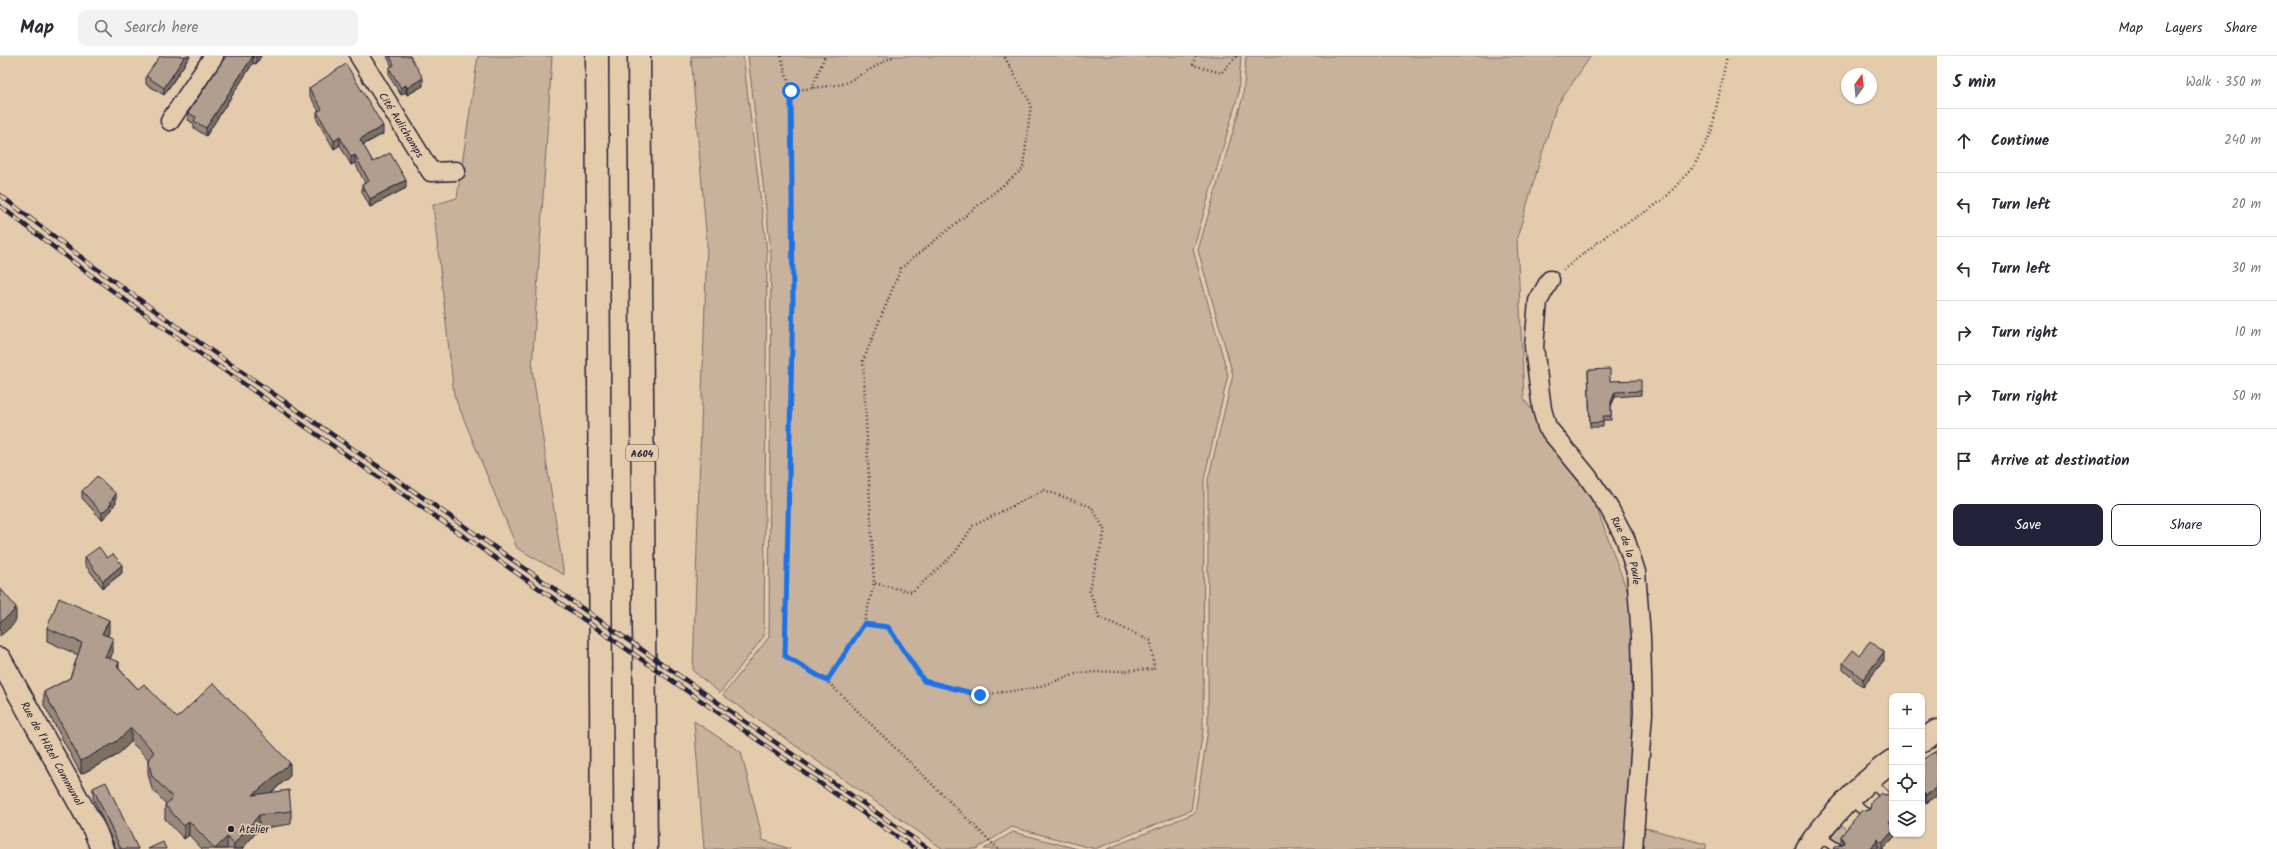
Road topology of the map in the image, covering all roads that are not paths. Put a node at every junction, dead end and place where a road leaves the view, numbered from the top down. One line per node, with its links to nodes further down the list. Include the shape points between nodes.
1 (214, 56): 5 (street)
2 (359, 56): 6 (street, Cité Aulichamps, via 431,172)
3 (597, 56): 16 (main road)
4 (639, 56): 17 (main road, A604)
5 (170, 121)
6 (456, 171)
7 (1550, 280): 18 (street, Rue de la Poule, via 1538,301 1534,347 1547,427 1588,477 1609,508 1625,538 1636,572 1642,637 1643,713)
8 (0, 659): 15 (main road, Rue de l'Hôtel Communal, via 95,831)
9 (1937, 731): 10 (main road)
10 (1925, 739)
11 (1889, 764): 12 (main road)
12 (1870, 780): 13 (lane); 14 (main road, via 1858,806 1818,833)
13 (1886, 797)
14 (1814, 843): 19 (lane)
15 (102, 849)
16 (602, 849)
17 (646, 849)
18 (1633, 849)
19 (1838, 849)

